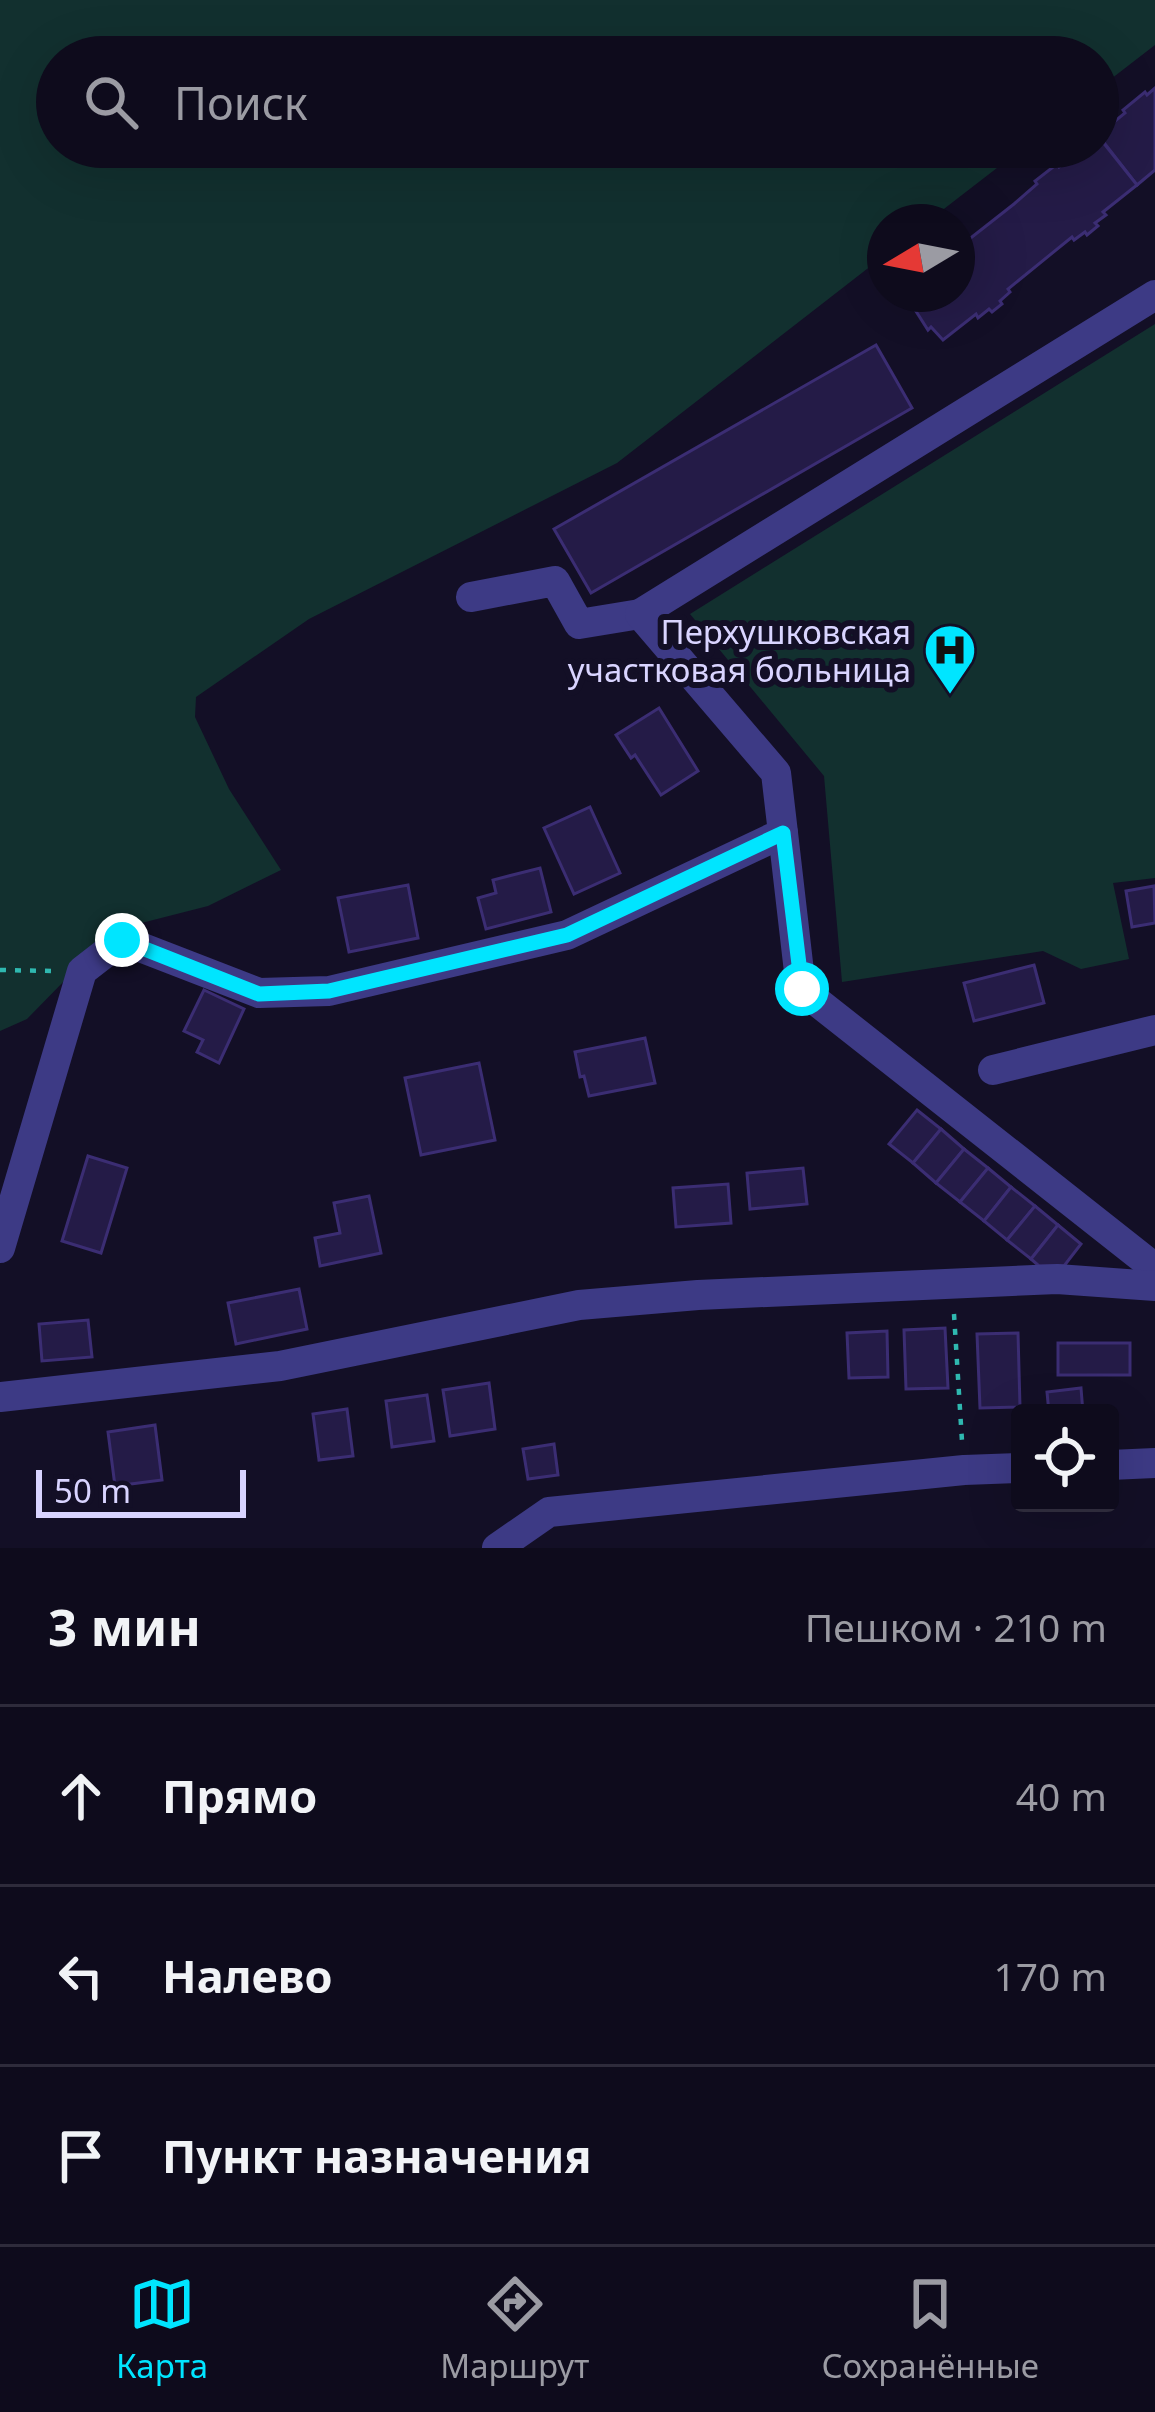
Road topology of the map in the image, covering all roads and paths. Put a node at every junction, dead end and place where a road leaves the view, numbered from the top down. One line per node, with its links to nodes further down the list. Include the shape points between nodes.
1 (1155, 295): 3 (street)
2 (471, 597): 3 (street, via 555,581 579,624)
3 (640, 614): 4 (street, via 776,773)
4 (783, 833): 6 (street, via 567,935 329,991 259,994 122,940); 10 (street, via 802,989)
5 (0, 970): 6 (path)
6 (82, 971): 9 (street)
7 (1155, 1030): 8 (street)
8 (993, 1070)
9 (0, 1247)
10 (1155, 1268)
11 (953, 1283): 12 (street); 13 (street, via 579,1304 280,1366); 17 (path)
12 (1155, 1286)
13 (0, 1397)
14 (1155, 1463): 15 (street)
15 (1119, 1465)
16 (1011, 1468): 17 (street)
17 (964, 1470): 18 (street, via 549,1512)
18 (497, 1548)

